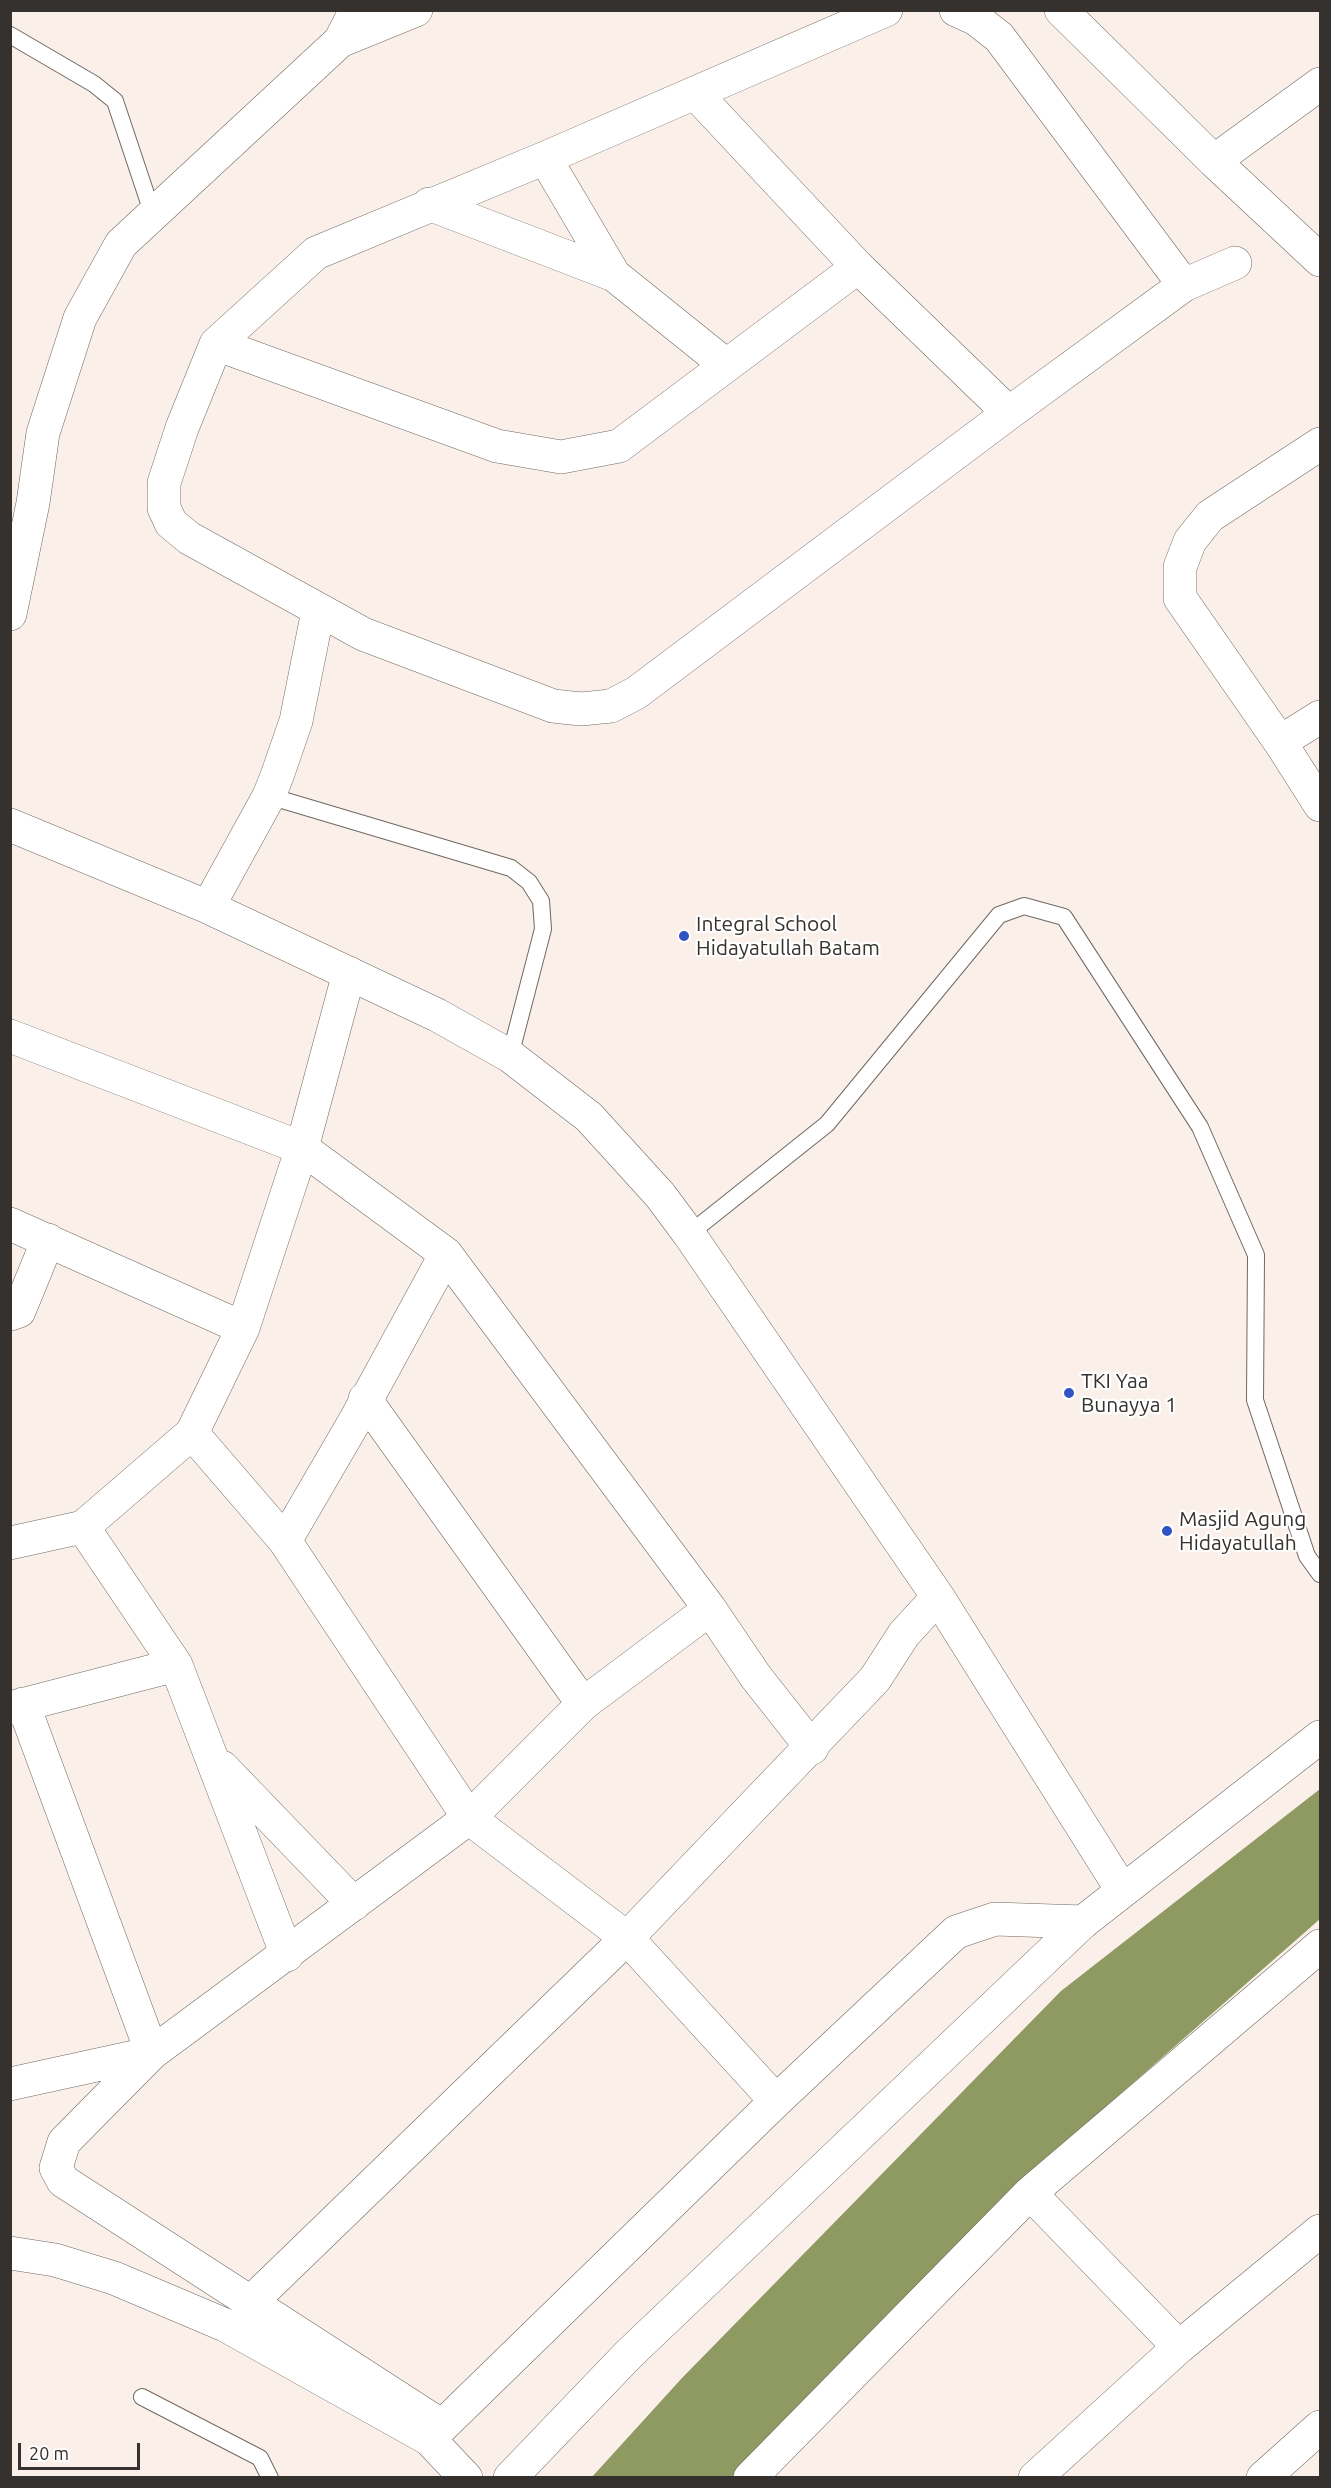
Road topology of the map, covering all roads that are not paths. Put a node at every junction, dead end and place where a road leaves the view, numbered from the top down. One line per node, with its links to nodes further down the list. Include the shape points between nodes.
1 (356, 10): 7 (street)
2 (416, 10): 7 (street)
3 (886, 10): 9 (street)
4 (956, 10): 18 (street, via 976,19 999,37)
5 (1076, 15): 11 (street)
6 (10, 35): 13 (lane, via 94,84 115,101)
7 (340, 41): 13 (street)
8 (1320, 84): 11 (street)
9 (695, 93): 10 (street); 16 (street)
10 (545, 158): 12 (street); 17 (street)
11 (1214, 161): 14 (street)
12 (429, 204): 17 (street); 19 (street, via 316,253)
13 (153, 215): 24 (street, via 121,244 80,318 43,433)
14 (1320, 260)
15 (1236, 263): 18 (street)
16 (858, 267): 20 (street); 21 (street)
17 (614, 275): 20 (street)
18 (1184, 285): 21 (street)
19 (216, 344): 20 (street, via 497,446 561,457 619,446); 23 (street, via 164,483 164,508 171,523 189,538)
20 (726, 365)
21 (1009, 413): 23 (street, via 636,693 611,706 553,706 363,634)
22 (1320, 444): 26 (street, via 1210,516 1190,541 1180,567 1180,598)
23 (318, 611): 27 (street, via 296,720)
24 (10, 614)
25 (1320, 717): 26 (street)
26 (1280, 742): 28 (street)
27 (269, 796): 30 (street); 33 (lane, via 511,868 529,882 541,901 543,929)
28 (1320, 805)
29 (10, 825): 30 (street)
30 (208, 907): 31 (street)
31 (349, 974): 33 (street, via 437,1015); 34 (street)
32 (10, 1036): 34 (street)
33 (510, 1056): 36 (street, via 589,1117 660,1195)
34 (302, 1148): 38 (street); 40 (street)
35 (10, 1224): 37 (street)
36 (689, 1234): 46 (lane, via 827,1124 999,915 1024,906 1064,917 1200,1127 1256,1255 1255,1400 1307,1557); 47 (street)
37 (48, 1240): 39 (street, via 19,1311); 40 (street)
38 (446, 1254): 41 (street); 48 (street)
39 (10, 1314)
40 (243, 1328): 42 (street)
41 (364, 1399): 44 (street); 50 (street)
42 (192, 1433): 43 (street); 44 (street)
43 (83, 1527): 45 (street); 49 (street)
44 (285, 1541): 55 (street)
45 (10, 1543)
46 (1320, 1574)
47 (938, 1597): 53 (street, via 904,1634 884,1669); 56 (street)
48 (710, 1609): 50 (street); 53 (street, via 756,1677)
49 (176, 1665): 51 (street); 54 (street)
50 (583, 1704): 55 (street)
51 (16, 1706): 62 (street)
52 (1320, 1737): 56 (street)
53 (812, 1748): 59 (street)
54 (211, 1756): 57 (street); 61 (street)
55 (469, 1818): 57 (street); 59 (street)
56 (1122, 1890): 58 (street)
57 (354, 1904): 61 (street)
58 (1083, 1922): 64 (street, via 995,1919 956,1932); 75 (street, via 638,2346)
59 (627, 1938): 64 (street); 68 (street)
60 (1320, 1946): 65 (street)
61 (287, 1954): 62 (street)
62 (152, 2053): 63 (street); 68 (street, via 64,2142 56,2168 63,2181)
63 (10, 2084)
64 (776, 2101): 72 (street)
65 (1030, 2193): 69 (street); 76 (street)
66 (1320, 2230): 69 (street)
67 (10, 2253): 72 (street, via 55,2260 114,2278 225,2325)
68 (251, 2302): 72 (street)
69 (1179, 2347): 77 (street)
70 (142, 2397): 73 (lane, via 260,2458)
71 (1320, 2427): 78 (street)
72 (436, 2432): 74 (street)
73 (270, 2478)
74 (466, 2478)
75 (510, 2478)
76 (750, 2478)
77 (1035, 2478)
78 (1263, 2478)

